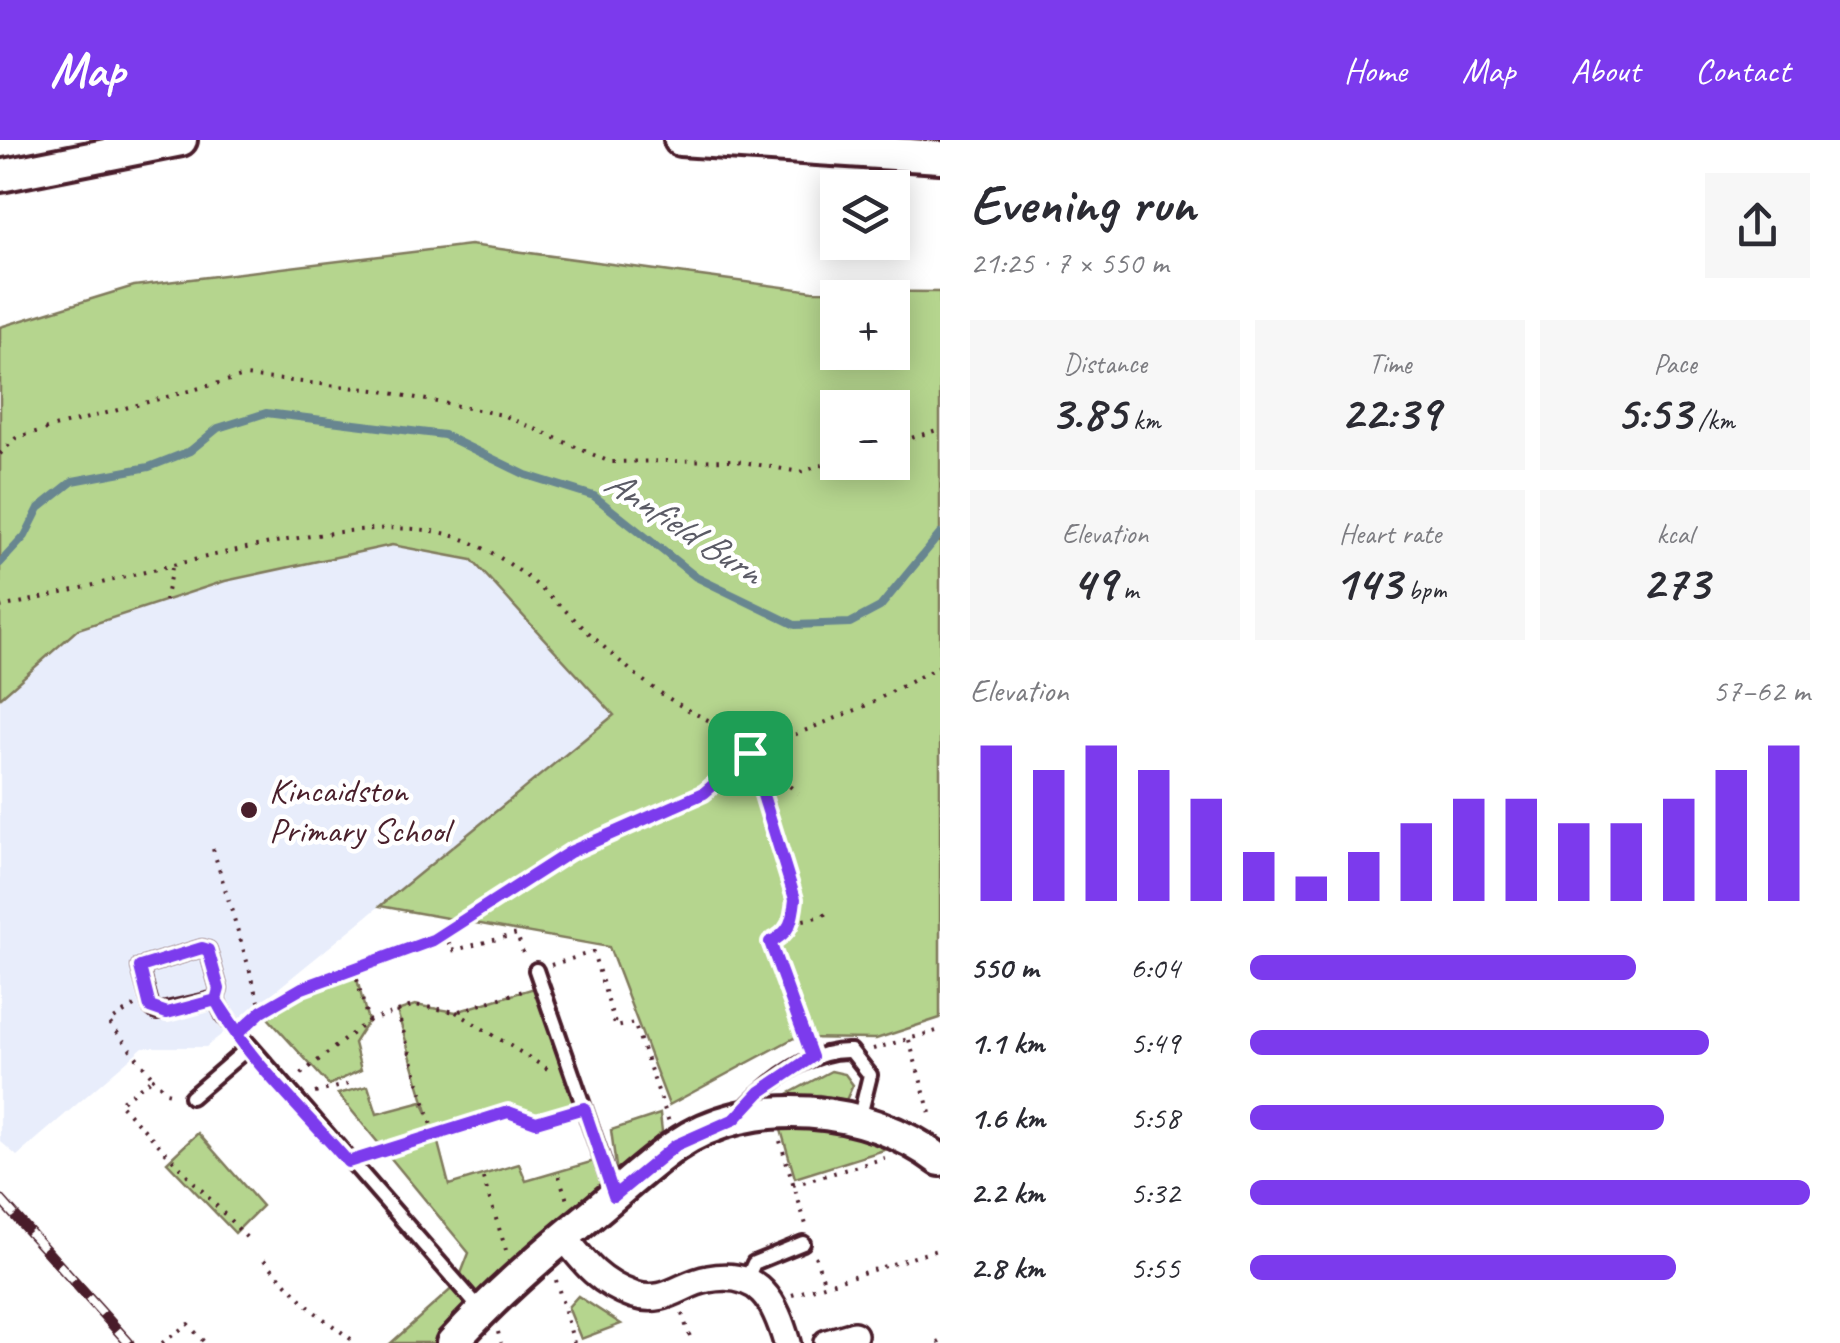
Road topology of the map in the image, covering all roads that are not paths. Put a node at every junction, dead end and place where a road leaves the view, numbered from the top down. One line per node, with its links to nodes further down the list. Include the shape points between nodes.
1 (181, 140): 4 (street)
2 (680, 140): 3 (street)
3 (753, 142): 5 (street)
4 (108, 147): 6 (street)
5 (940, 157)
6 (0, 176)
7 (536, 970): 14 (lane)
8 (216, 1000): 8 (lane, via 208,950 140,967 157,1012); 9 (lane)
9 (250, 1046): 10 (lane); 18 (lane)
10 (191, 1097)
11 (735, 1119): 12 (street, via 805,1112); 12 (lane, via 760,1092 832,1050 851,1051 870,1075); 14 (street, via 676,1145)
12 (858, 1120): 13 (street)
13 (931, 1153)
14 (614, 1196): 16 (street)
15 (802, 1242): 17 (lane, via 754,1262)
16 (556, 1244): 17 (street, via 593,1275 637,1296 676,1295 706,1278); 18 (street)
17 (745, 1283): 21 (street, via 774,1300)
18 (481, 1310): 20 (street)
19 (854, 1335): 22 (street)
20 (452, 1343)
21 (788, 1343)
22 (827, 1343)

